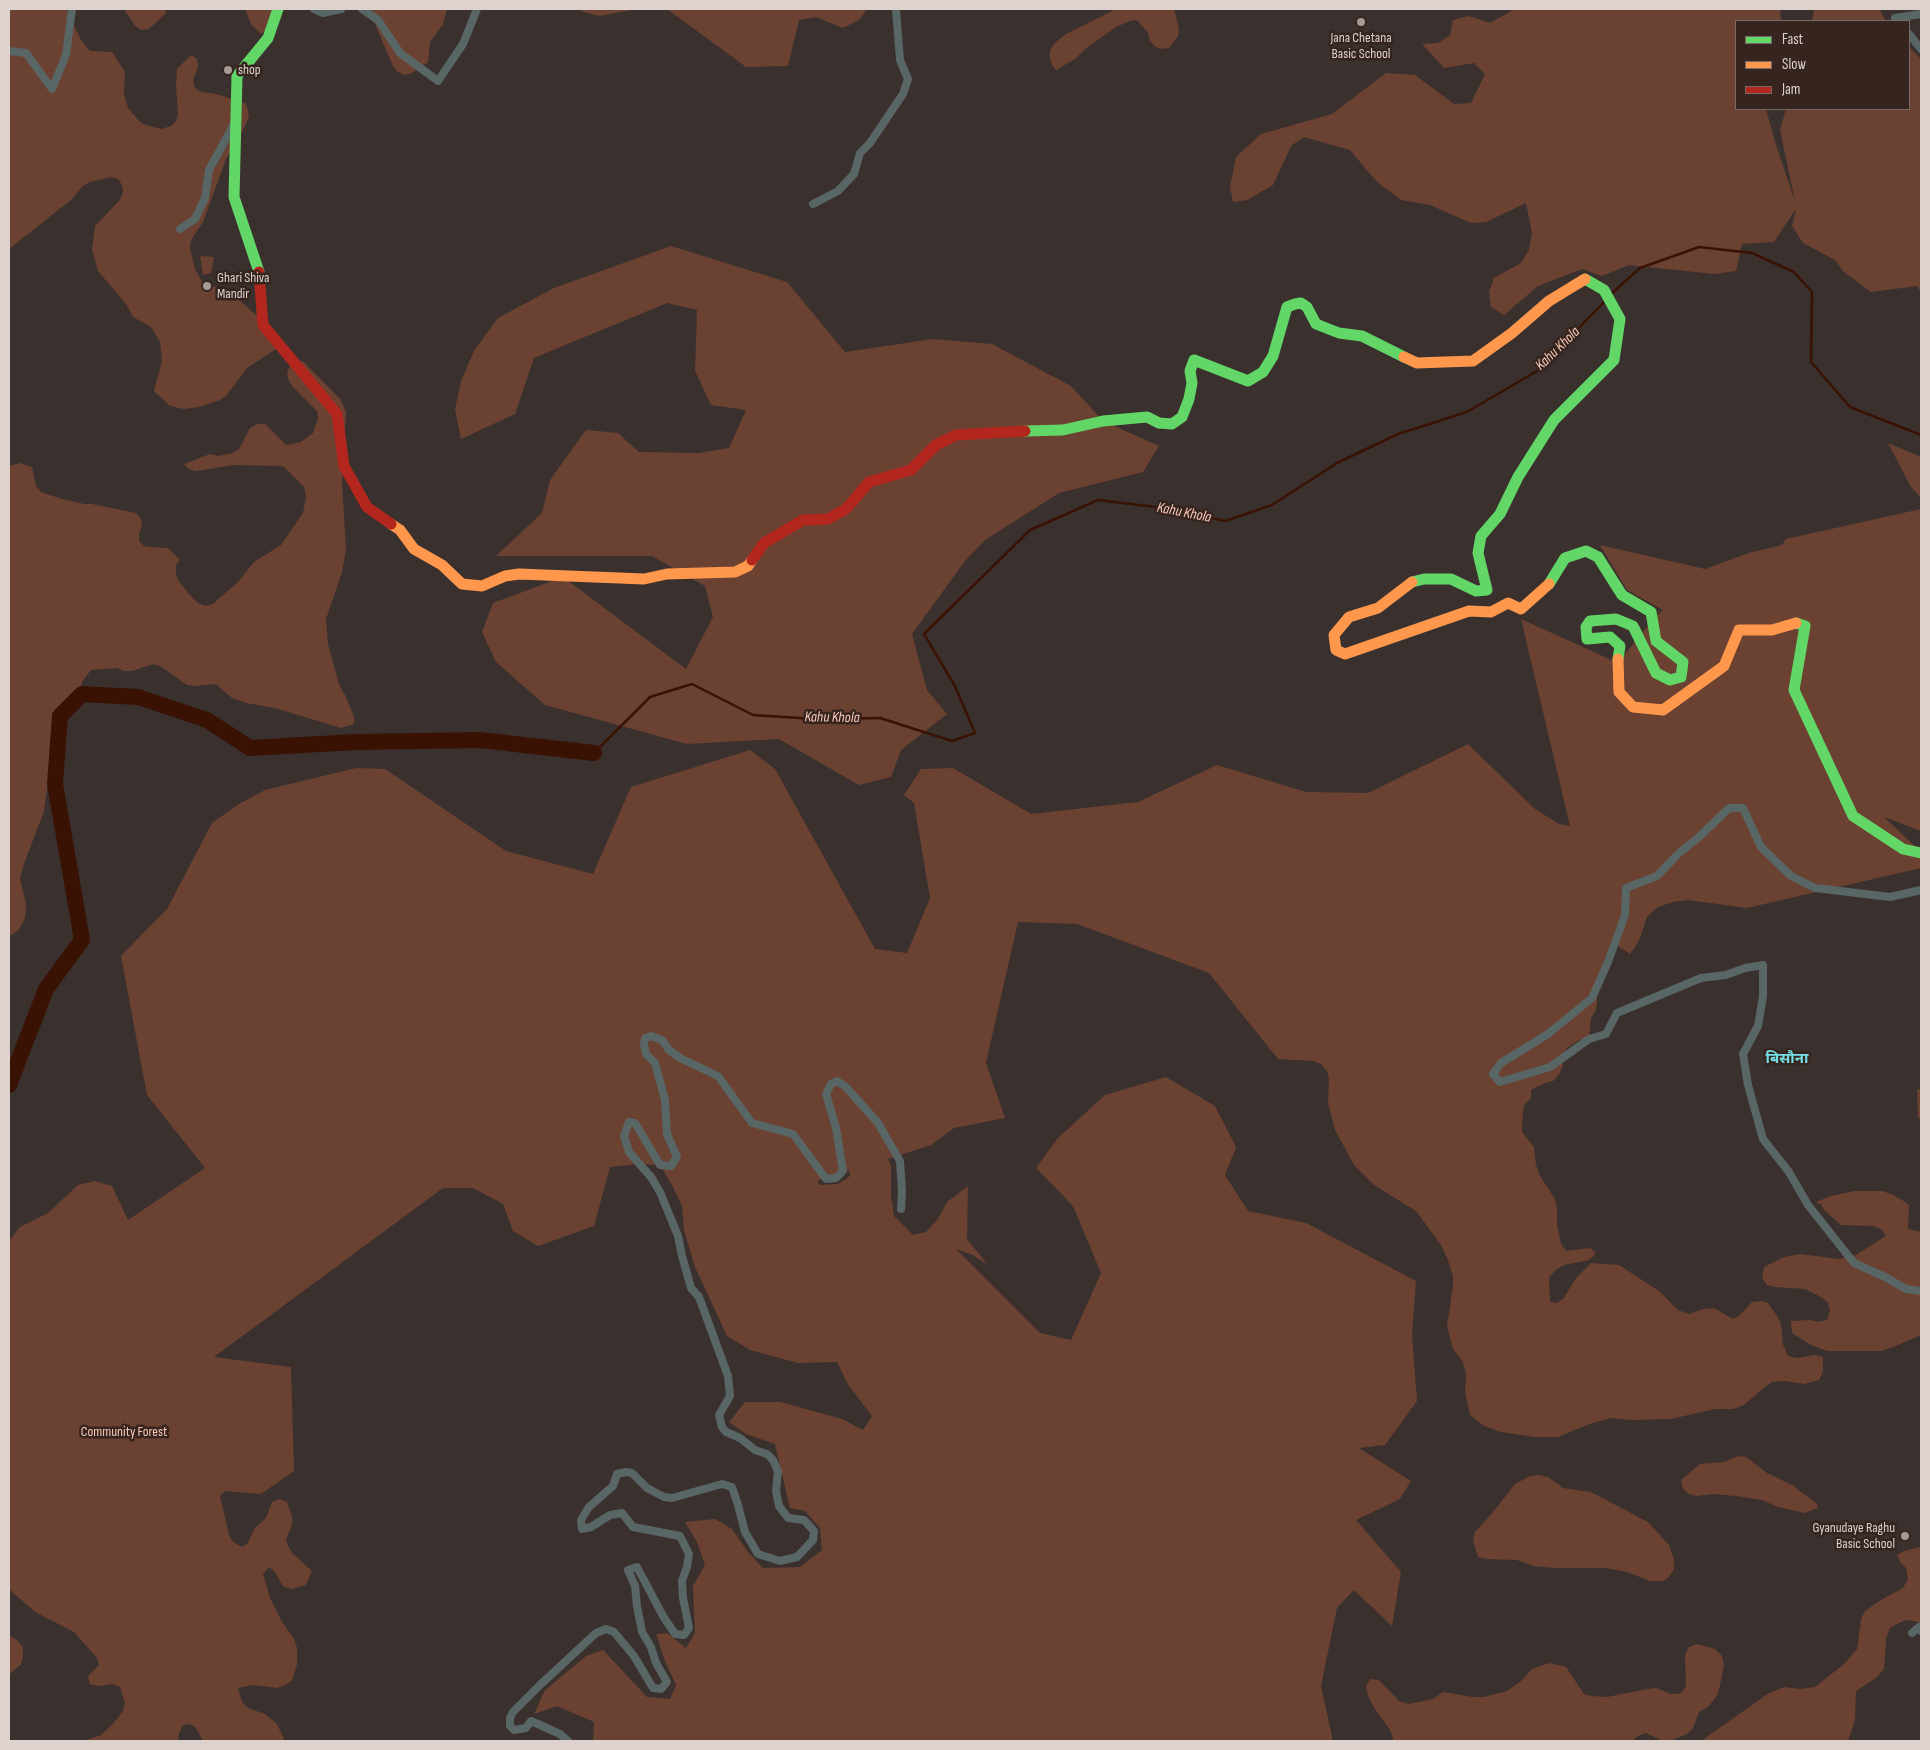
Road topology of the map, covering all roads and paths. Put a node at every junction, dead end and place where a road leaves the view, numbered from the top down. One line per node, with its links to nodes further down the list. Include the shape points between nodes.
1 (72, 9): 12 (street, via 66,55 52,89 26,53)
2 (278, 9): 13 (street, via 268,38 237,76)
3 (314, 9): 4 (street, via 323,13)
4 (341, 9)
5 (362, 9): 6 (street, via 378,20 400,53 438,81 463,44)
6 (477, 9)
7 (896, 9): 14 (street, via 900,60 908,79 903,94 860,153 854,174 838,191)
8 (1921, 14): 9 (street)
9 (1895, 16)
10 (1910, 35): 11 (street)
11 (1921, 49)
12 (9, 51)
13 (236, 120): 15 (street, via 209,170 205,198 195,219); 16 (street, via 234,197 261,277 263,325 337,414 344,466 367,508 400,530 414,549 442,565 462,584 482,586 519,574 644,579 668,574 735,572 748,566 764,543 803,520 828,519 846,509 869,482 911,470 936,445 956,435 1063,430 1103,421 1147,417 1159,423 1172,424 1182,417 1189,399 1190,371 1194,360 1248,380 1263,372 1272,356 1287,307 1295,304 1301,302 1307,307 1316,324 1339,333 1362,336 1417,363 1472,361 1512,333 1549,300 1584,278 1604,290 1620,319 1614,360 1554,420 1518,477 1500,514 1481,536 1478,554 1487,590 1476,591 1451,578 1410,583 1378,608 1349,617 1334,635 1336,650 1346,654 1469,611 1491,612 1508,603 1522,609 1546,587 1565,558 1586,551 1598,557 1622,595 1651,612 1656,641 1683,662 1681,677 1670,680 1656,673 1633,626 1616,619 1590,621 1586,627 1587,639 1610,637 1620,646 1619,692 1633,707 1663,710 1724,666 1739,630 1772,630 1794,623 1805,626 1794,690 1853,816 1904,849)
14 (813, 204)
15 (180, 229)
16 (1921, 853)
17 (1921, 890): 19 (street, via 1890,897 1815,888 1791,876 1761,847 1744,808 1729,808 1657,876 1626,888 1625,915 1592,998 1548,1034 1501,1063 1493,1074 1500,1082 1550,1067 1589,1039 1606,1034 1617,1013 1701,978 1763,965 1763,996 1758,1026 1743,1054 1763,1139 1789,1172 1808,1206 1854,1263 1906,1289)
18 (901, 1208): 22 (street, via 900,1162 878,1124 838,1081 831,1084 826,1094 843,1171 836,1178 826,1178 793,1134 752,1123 718,1076 680,1058 662,1040 651,1036 646,1038 646,1054 655,1063 665,1100 667,1134 677,1157 671,1166 660,1164 635,1123 629,1122 624,1136 629,1152 660,1192 678,1236 691,1288 699,1297 728,1376 730,1396 718,1415 722,1427 773,1460 778,1471 776,1491 779,1506 788,1518 804,1520 814,1530 813,1540 797,1557 780,1561 758,1554 745,1532 732,1487 722,1484 672,1498 647,1488 632,1473 617,1474 613,1486 585,1513 581,1520 582,1529 622,1512 632,1527 680,1536 689,1554 682,1581 689,1628 684,1635 675,1634 637,1567 628,1570 635,1586 642,1632 667,1682 661,1689 653,1688 634,1656 614,1632 606,1629 596,1633 510,1718 510,1726 514,1730 526,1728 531,1721)
19 (1921, 1291)
20 (1921, 1631): 21 (street, via 1918,1627)
21 (1912, 1633)
22 (568, 1741)

